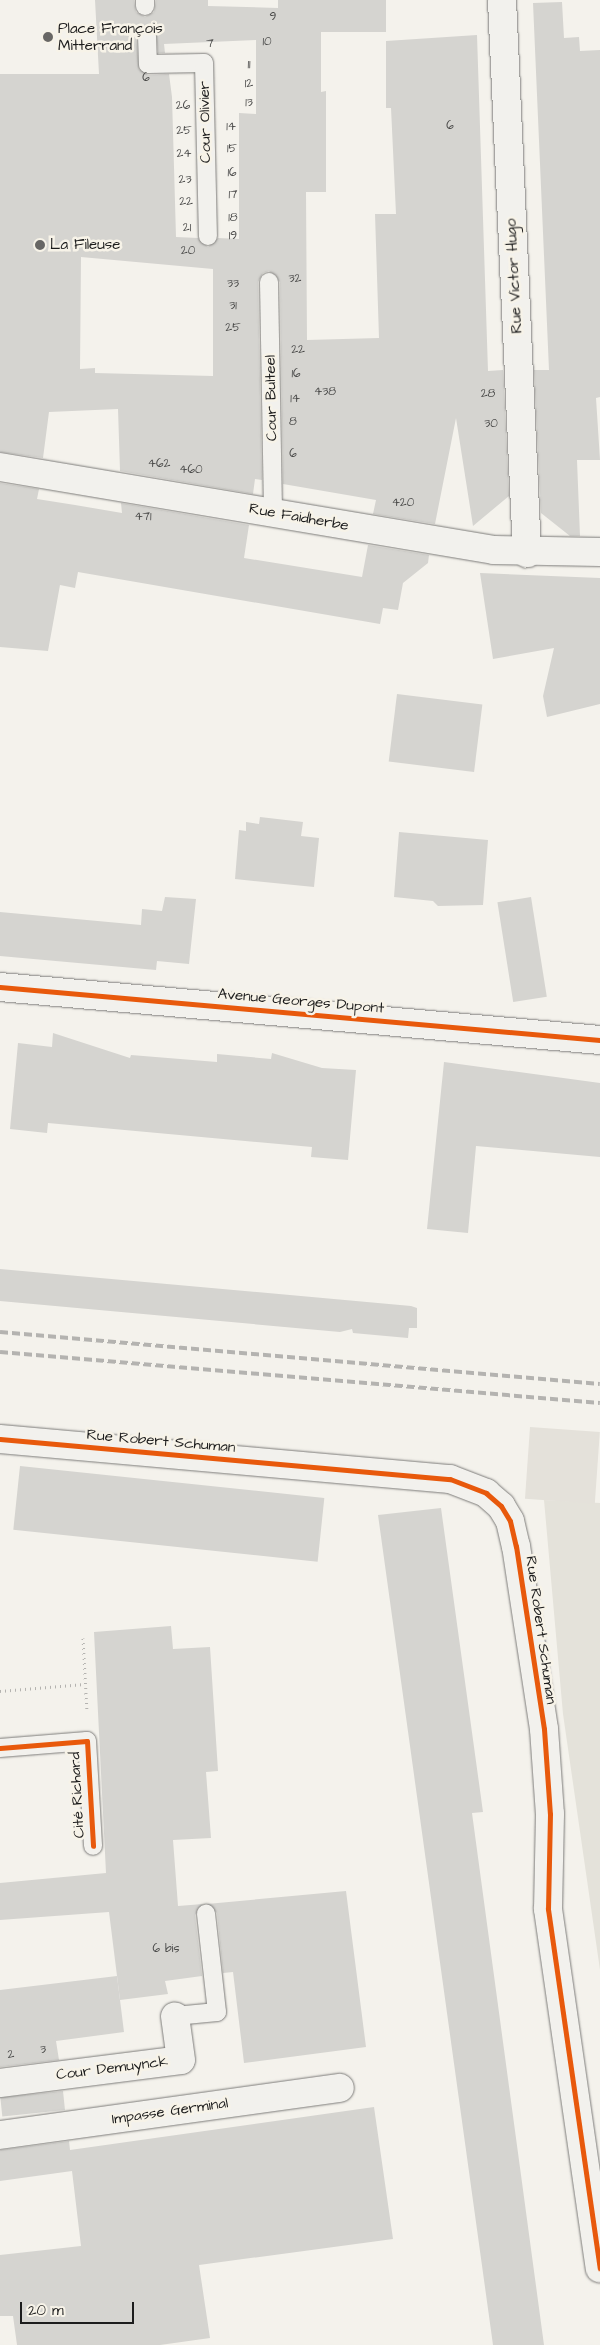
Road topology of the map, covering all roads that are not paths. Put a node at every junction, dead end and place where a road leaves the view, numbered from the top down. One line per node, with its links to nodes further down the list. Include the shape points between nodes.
1 (502, 0): 8 (street, Rue Victor Hugo)
2 (147, 36): 3 (lane, Cour Olivier, via 148,64 204,62)
3 (208, 236)
4 (270, 282): 6 (lane, Cour Bulteel)
5 (0, 467): 6 (street, Rue Faidherbe)
6 (273, 513): 8 (street, Rue Faidherbe)
7 (600, 552): 8 (street, Rue Faidherbe)
8 (526, 553)
9 (0, 987): 10 (street, Avenue Georges Dupont)
10 (600, 1040)
11 (0, 1439): 19 (street, Rue Robert Schuman, via 450,1479 486,1492 501,1506 510,1521 516,1546 544,1729 550,1814 548,1909)
12 (0, 1748): 13 (lane, Cité Richard, via 87,1740)
13 (93, 1846)
14 (206, 1914): 15 (lane, via 217,2012)
15 (175, 2016): 16 (street, Cour Demuynck, via 181,2060)
16 (0, 2083)
17 (340, 2088): 18 (street, Impasse Germinal)
18 (0, 2135)
19 (600, 2268)

